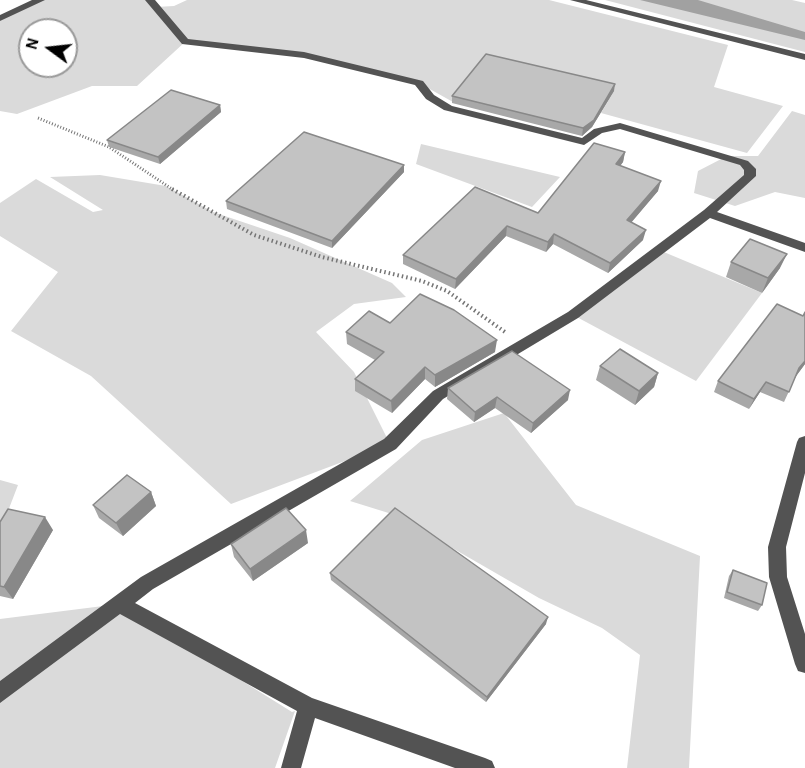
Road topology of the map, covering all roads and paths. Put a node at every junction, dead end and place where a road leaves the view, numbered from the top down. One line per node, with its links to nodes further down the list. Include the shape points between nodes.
1 (40, 0): 4 (street)
2 (150, 0): 7 (street, via 185,42 304,55 419,83 430,97 448,108 584,142 598,131 620,126 744,163 750,176)
3 (575, 0): 5 (street)
4 (0, 18)
5 (805, 57)
6 (38, 118): 9 (path, via 109,147 166,186 254,235 447,291)
7 (708, 213): 8 (street); 9 (street, via 573,315)
8 (805, 248)
9 (523, 344): 11 (street, via 438,395 390,444)
10 (805, 442): 12 (street, via 777,547 778,577)
11 (119, 604): 13 (street); 14 (street)
12 (805, 664)
13 (0, 693)
14 (308, 706): 15 (street); 16 (street)
15 (291, 768)
16 (485, 768)

